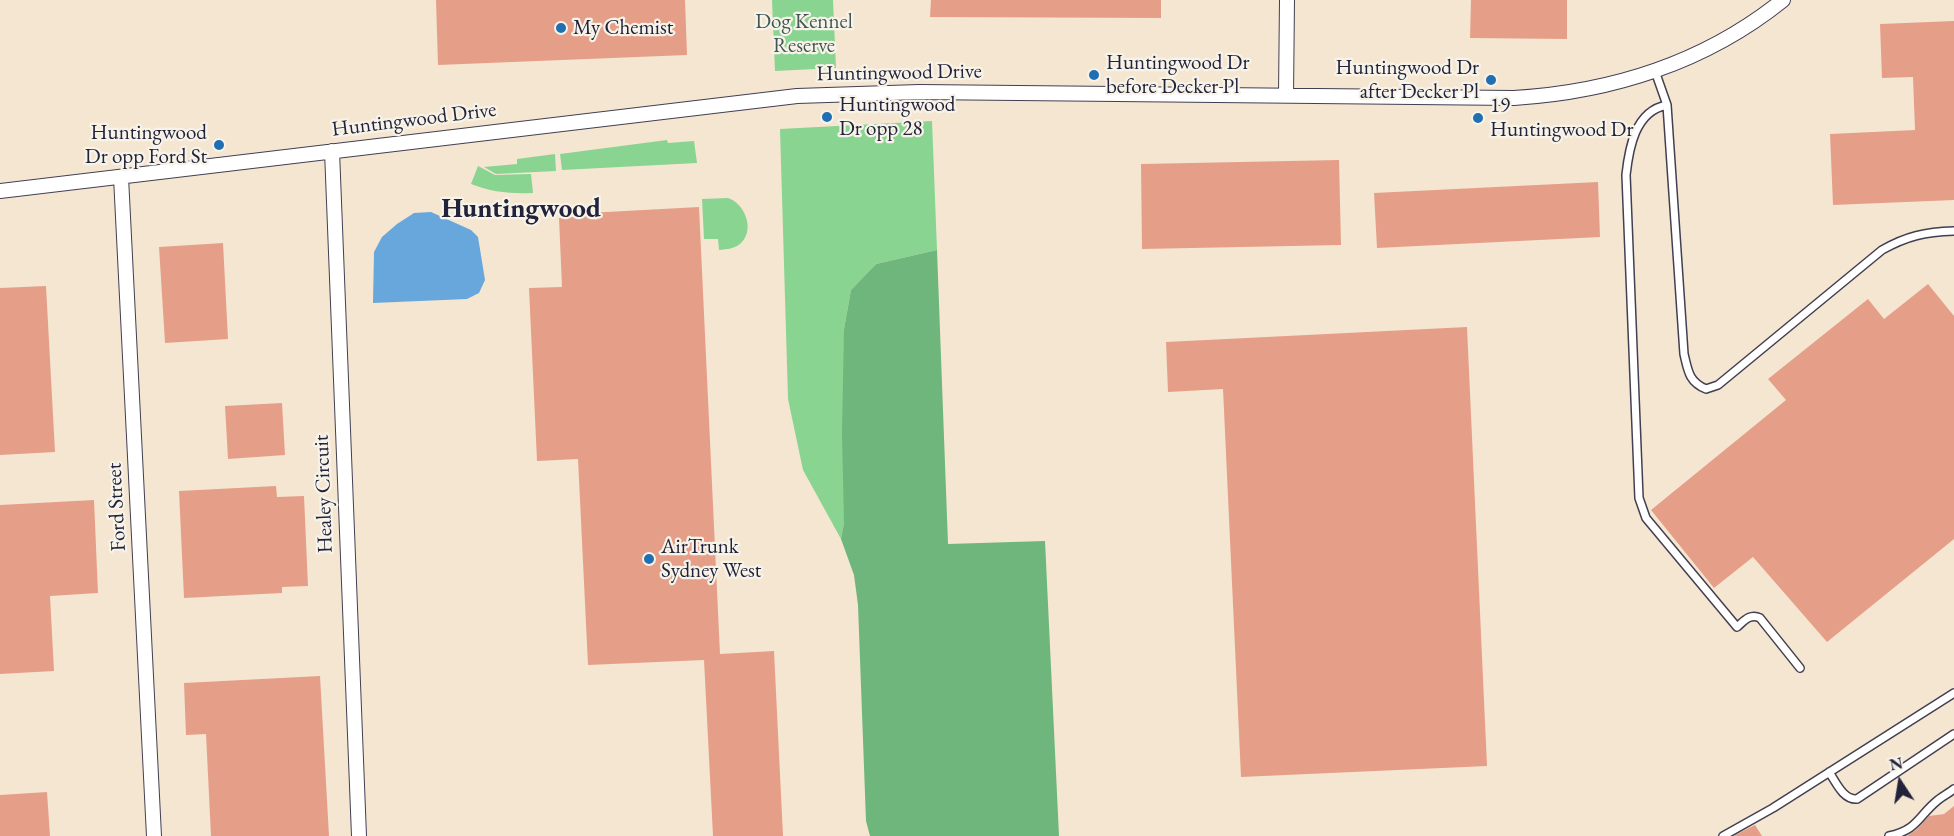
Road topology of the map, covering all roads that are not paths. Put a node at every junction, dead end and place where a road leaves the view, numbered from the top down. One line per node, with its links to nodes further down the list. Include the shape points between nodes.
1 (1287, 0): 4 (street)
2 (1783, 0): 3 (street, Huntingwood Drive, via 1723,40)
3 (1655, 70): 4 (street, Huntingwood Drive, via 1612,85 1548,96); 5 (lane)
4 (1286, 95): 6 (street, Huntingwood Drive, via 909,92 797,96)
5 (1667, 105): 9 (lane, via 1684,354 1688,373 1696,385 1706,389 1718,385 1882,250 1912,236); 10 (lane, via 1649,112 1642,120 1629,151 1626,175 1640,498 1646,518 1737,627 1748,617 1760,618)
6 (332, 151): 7 (street, Huntingwood Drive); 16 (street, Healey Circuit)
7 (121, 177): 8 (street, Huntingwood Drive); 15 (street, Ford Street)
8 (0, 191)
9 (1954, 231)
10 (1800, 668)
11 (1954, 693): 13 (lane)
12 (1954, 734): 13 (lane, via 1857,799 1846,796)
13 (1829, 772): 17 (lane)
14 (1954, 789): 18 (lane, via 1937,800 1918,822 1902,833)
15 (154, 836)
16 (359, 836)
17 (1723, 836)
18 (1888, 836)

